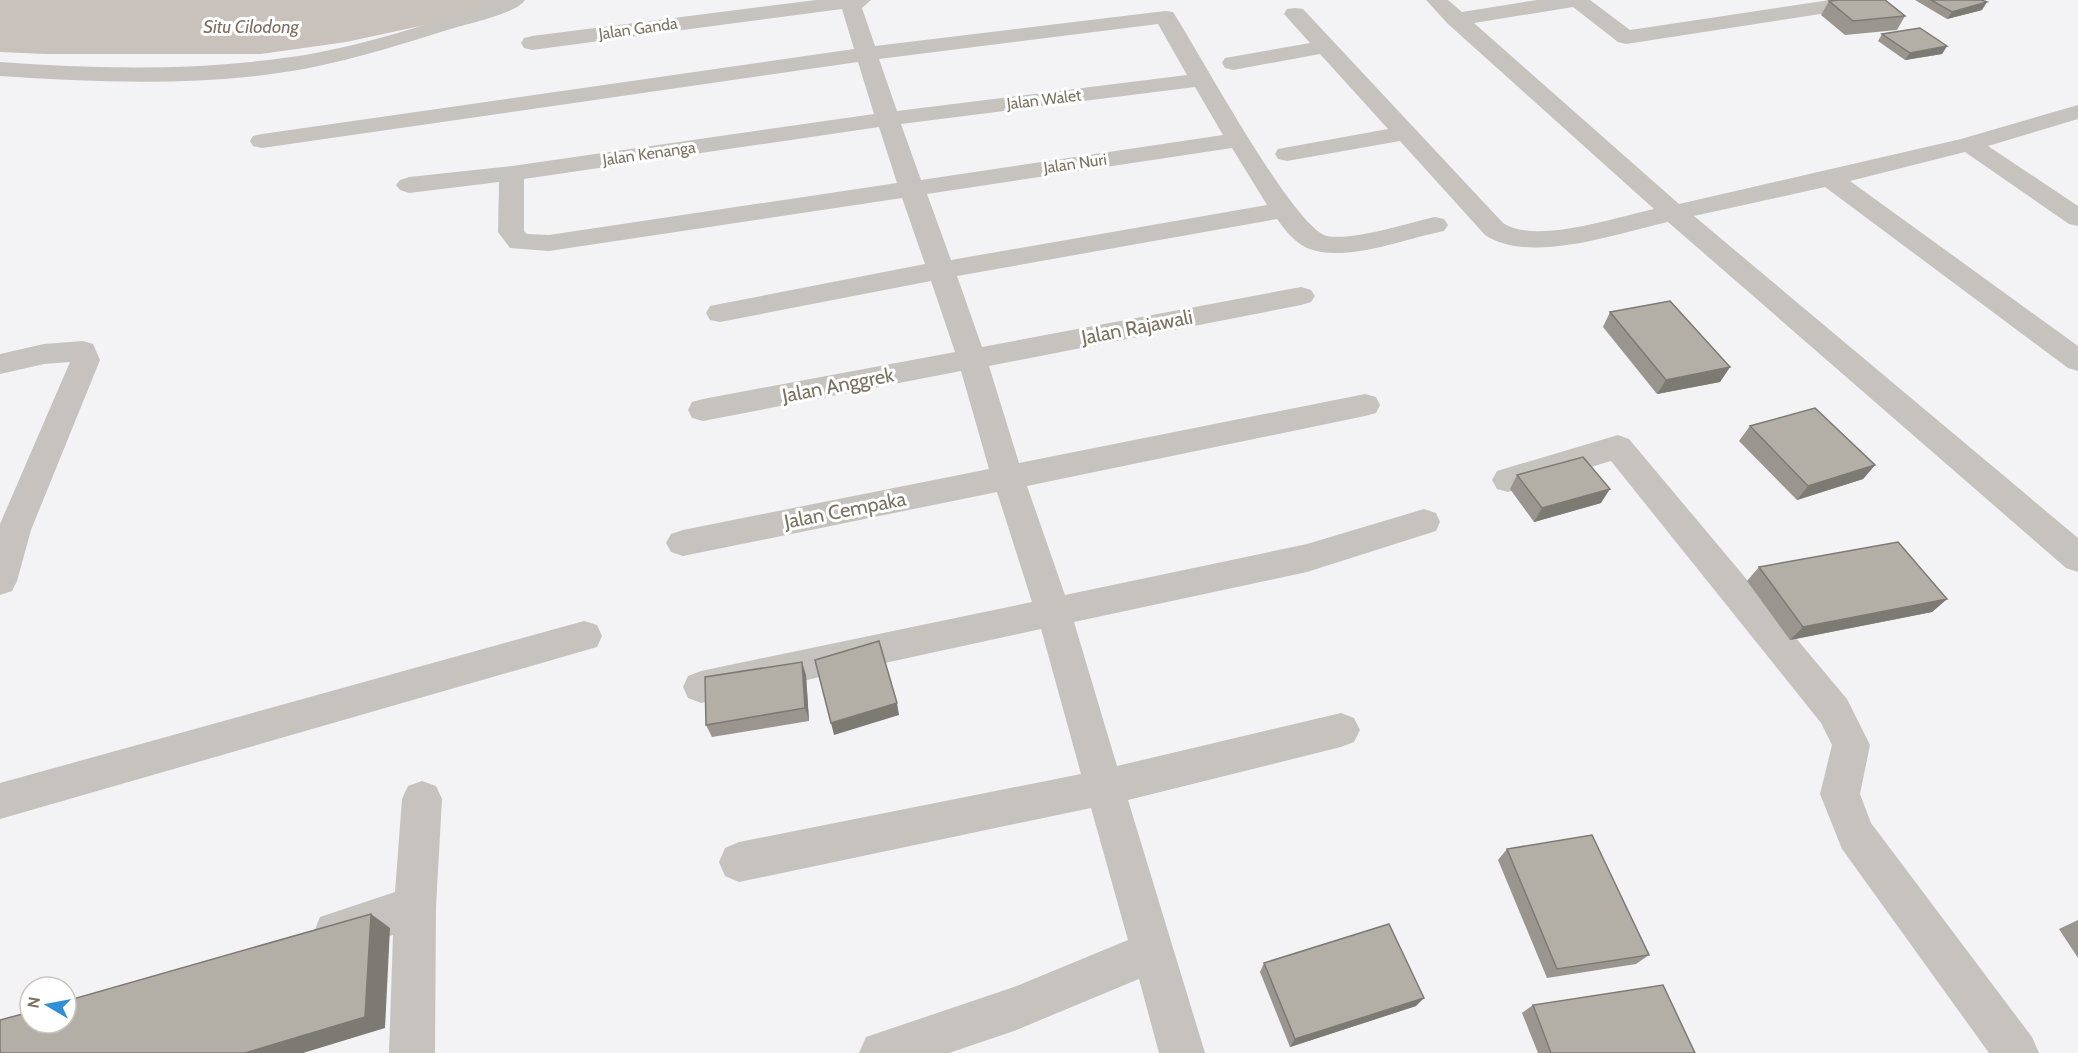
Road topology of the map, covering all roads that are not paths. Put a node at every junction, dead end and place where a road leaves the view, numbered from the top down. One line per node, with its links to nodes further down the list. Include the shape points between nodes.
1 (515, 0): 13 (street, via 395,39 294,63 242,70 71,75)
2 (859, 0): 6 (street, Jalan Ganda); 11 (street, via 851,6)
3 (1436, 0): 8 (street)
4 (1577, 0): 5 (street, via 1626,37); 8 (street)
5 (1872, 0)
6 (743, 7): 9 (street, Jalan Ganda)
7 (1295, 14): 10 (street)
8 (1456, 19): 27 (street)
9 (532, 43)
10 (1325, 47): 12 (street); 17 (street)
11 (867, 54): 14 (street, via 1165,17); 16 (street); 19 (street)
12 (1233, 63)
13 (0, 69)
14 (1200, 80): 16 (street, Jalan Walet); 18 (street)
15 (2078, 112): 20 (street)
16 (888, 119): 22 (street, Jalan Kenanga); 25 (street)
17 (1407, 133): 21 (street); 27 (street, via 1482,218 1503,235 1550,240)
18 (1237, 140): 25 (street, Jalan Nuri); 26 (street)
19 (262, 141)
20 (1969, 144): 23 (street); 28 (street)
21 (1287, 154)
22 (512, 173): 24 (street, Jalan Kenanga); 25 (street, Jalan Nuri, via 511,232 519,242 549,243)
23 (1830, 178): 27 (street); 34 (street)
24 (409, 185)
25 (913, 187): 30 (street)
26 (1284, 210): 29 (street, via 1301,232 1325,244); 30 (street)
27 (1674, 213): 43 (street)
28 (2078, 219)
29 (1435, 225)
30 (942, 270): 32 (street); 33 (street)
31 (1301, 296): 33 (street, Jalan Rajawali)
32 (720, 313)
33 (972, 358): 37 (street, Jalan Anggrek); 38 (street)
34 (2078, 361)
35 (0, 364): 41 (street, via 63,351 83,351 85,360)
36 (1365, 405): 38 (street, Jalan Cempaka)
37 (703, 411)
38 (1008, 478): 42 (street, Jalan Cempaka); 45 (street)
39 (1508, 480): 59 (street, via 1618,447 1834,711 1851,745 1840,794 1856,835)
40 (1424, 522): 45 (street, via 1307,558)
41 (7, 531): 44 (street)
42 (682, 543)
43 (2078, 558)
44 (0, 581)
45 (1053, 611): 47 (street); 49 (street)
46 (584, 636): 51 (street)
47 (701, 687)
48 (1341, 730): 49 (street)
49 (1105, 787): 52 (street); 55 (street)
50 (422, 799): 53 (street)
51 (0, 801)
52 (739, 862)
53 (415, 907): 54 (street); 57 (street)
54 (303, 942)
55 (1158, 971): 56 (street); 58 (street, via 1014,1009)
56 (1181, 1051)
57 (412, 1053)
58 (882, 1053)
59 (2016, 1053)

